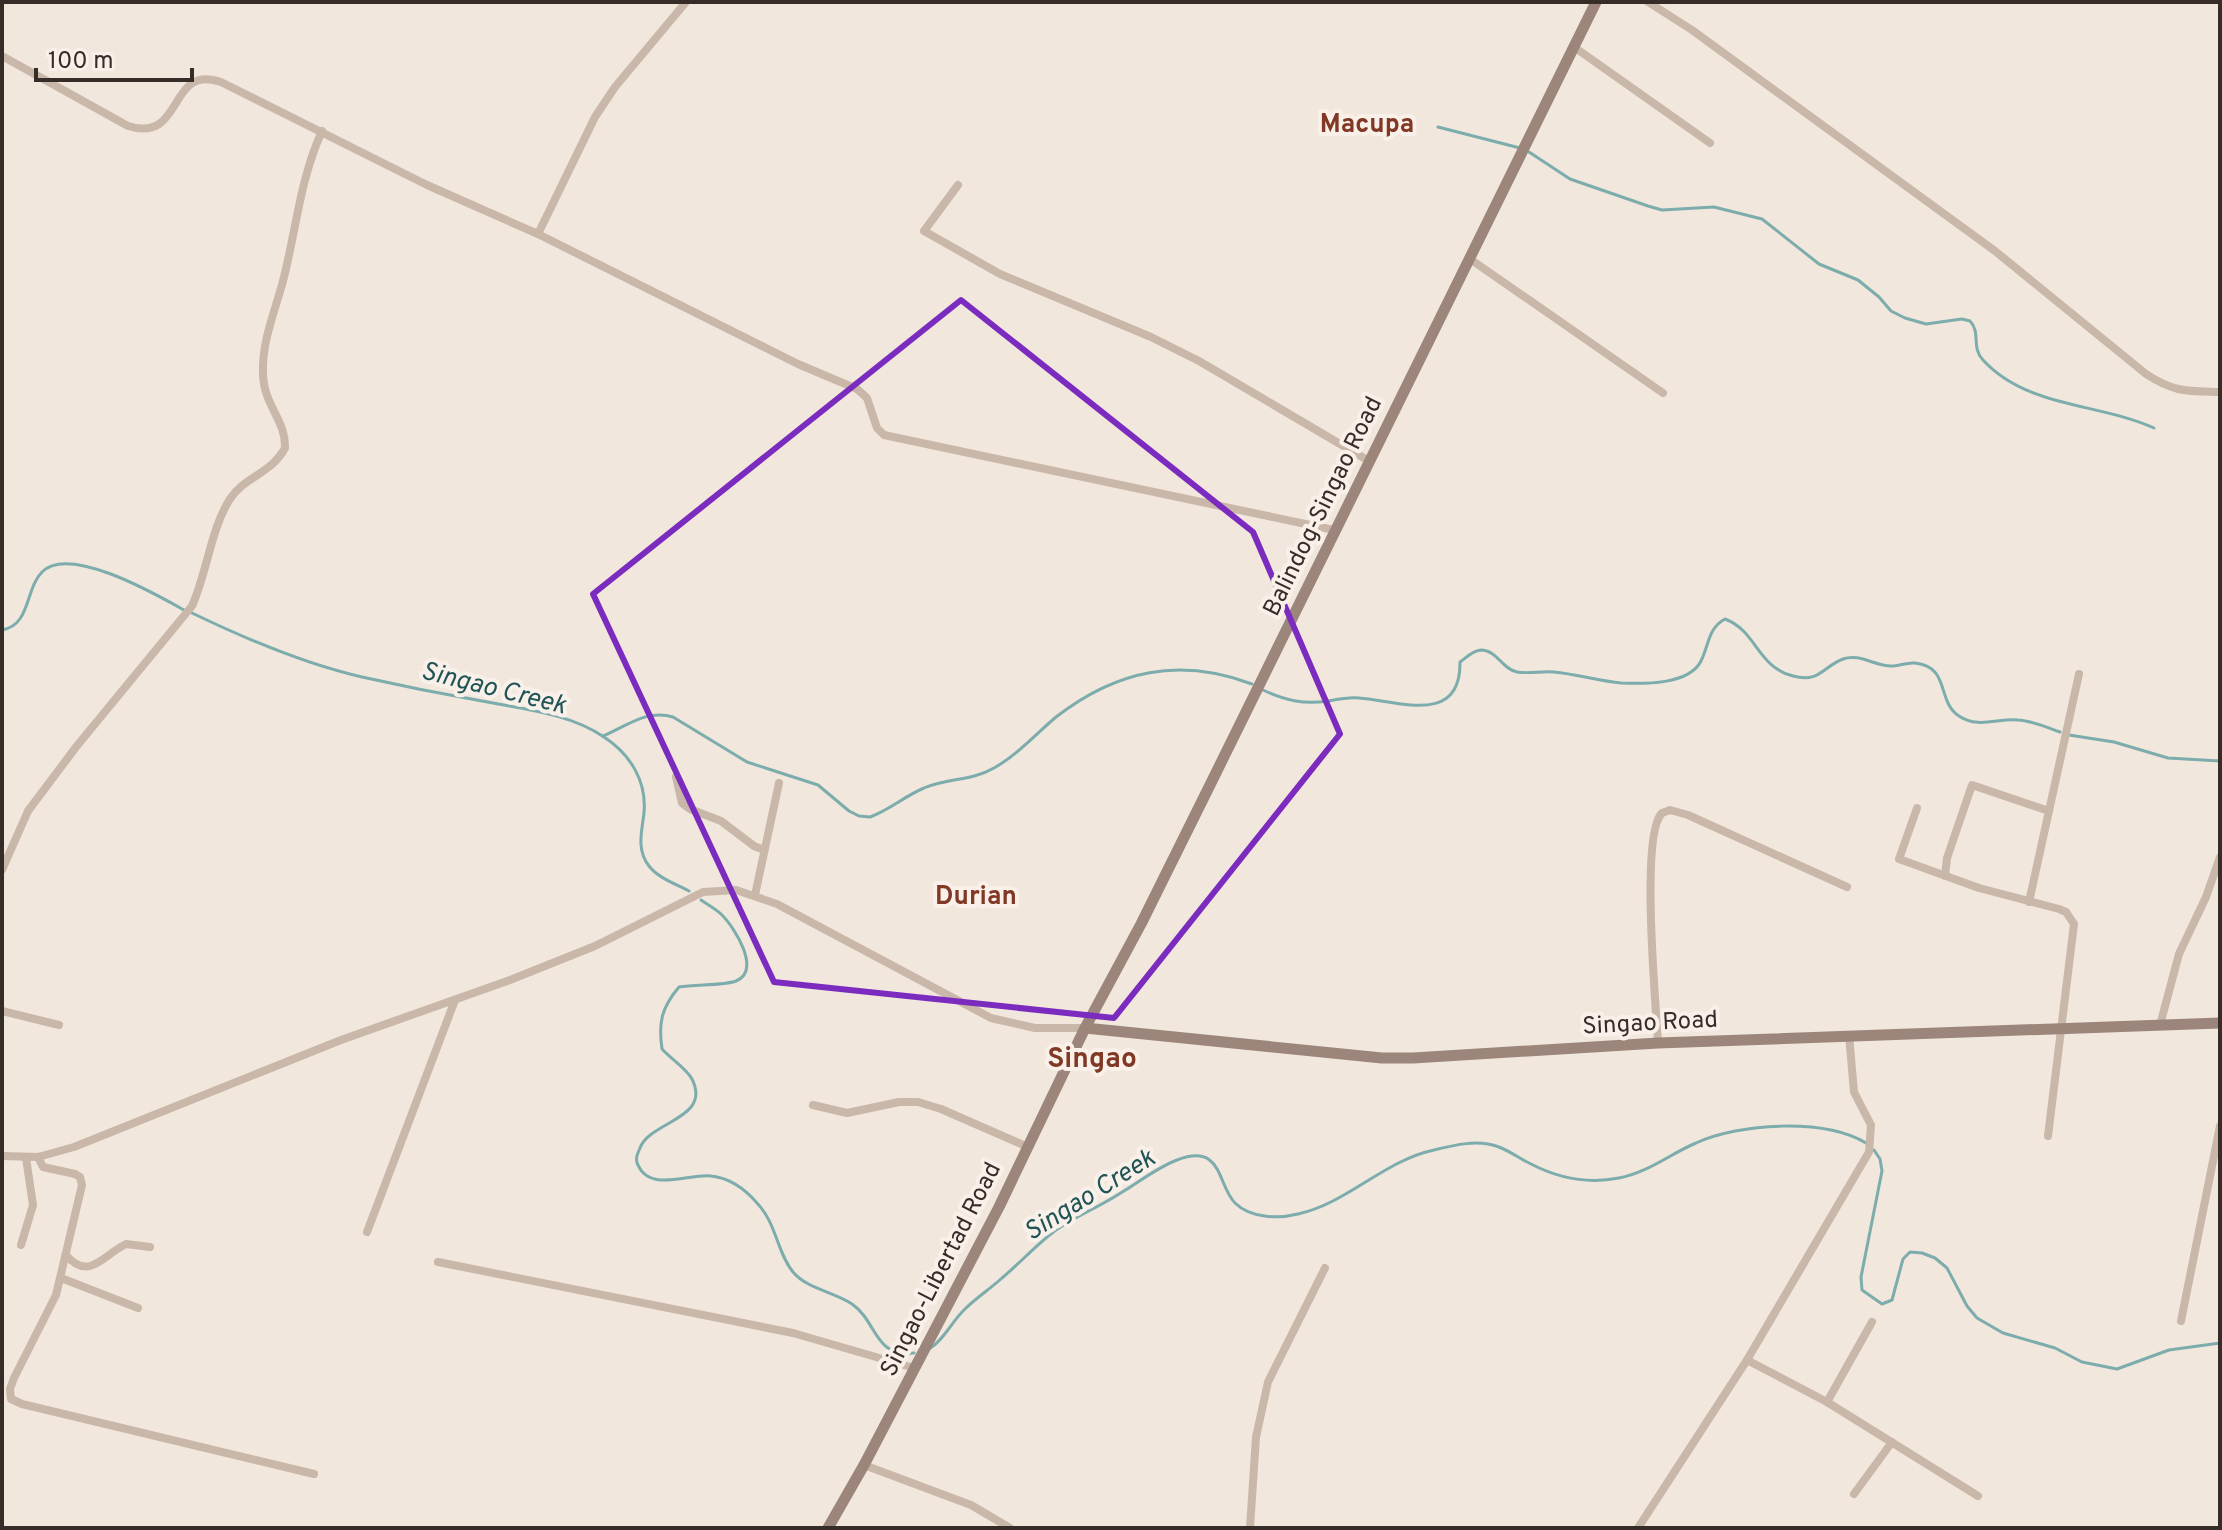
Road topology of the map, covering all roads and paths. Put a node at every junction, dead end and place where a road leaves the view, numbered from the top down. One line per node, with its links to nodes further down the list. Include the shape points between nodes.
1 (686, 2): 9 (street, via 595,117)
2 (1596, 2): 4 (street, Balindog-Singao Road)
3 (1648, 2): 11 (street, via 1983,242 2146,374 2173,389)
4 (1574, 47): 7 (street); 10 (street, Balindog-Singao Road)
5 (2, 56): 6 (street, via 137,129 161,124 189,83 202,77 234,87)
6 (322, 131): 9 (street); 22 (street, via 308,165 263,354 263,389 281,425 285,448 271,468 233,495 192,606 28,811)
7 (1710, 143)
8 (958, 185): 13 (street, via 924,231 1000,274 1199,361)
9 (538, 234): 14 (street, via 857,389 867,398 884,435)
10 (1470, 259): 12 (street); 13 (street, Balindog-Singao Road)
11 (2220, 392)
12 (1663, 393)
13 (1369, 461): 14 (street, Balindog-Singao Road)
14 (1334, 530): 32 (street, Balindog-Singao Road)
15 (2079, 674): 19 (street)
16 (676, 777): 20 (street, via 682,803)
17 (779, 783): 20 (street)
18 (1917, 808): 23 (street, via 1899,859)
19 (2049, 811): 23 (street, via 1972,785); 26 (street)
20 (764, 850): 25 (street)
21 (2220, 857): 31 (street, via 2176,964)
22 (2, 870)
23 (1945, 876): 26 (street)
24 (1847, 887): 35 (street, via 1688,815 1662,813 1654,825 1651,870)
25 (755, 895): 27 (street, via 703,892 595,946); 32 (street, via 991,1018 1035,1028)
26 (2029, 902): 33 (street, via 2066,912 2074,924)
27 (455, 1000): 41 (street); 43 (street)
28 (2, 1011): 30 (street)
29 (2220, 1023): 31 (street, Singao Road)
30 (59, 1025)
31 (2160, 1025): 33 (street, Singao Road)
32 (1085, 1028): 35 (street, Singao Road, via 1382,1058); 39 (street, Singao-Libertad Road)
33 (2059, 1028): 34 (street, Singao Road); 38 (street)
34 (1849, 1035): 35 (street, Singao Road); 53 (street, via 1854,1092 1871,1125 1869,1152)
35 (1658, 1043)
36 (813, 1105): 39 (street, via 847,1113 918,1102)
37 (2220, 1126): 51 (street)
38 (2048, 1136)
39 (1028, 1147): 54 (street, Singao-Libertad Road)
40 (2, 1156): 42 (street)
41 (38, 1157): 42 (street); 46 (street, via 43,1167 75,1174 82,1181)
42 (26, 1158): 44 (street, via 33,1205)
43 (367, 1232)
44 (21, 1245)
45 (150, 1247): 46 (street, via 126,1244 82,1268)
46 (66, 1255): 49 (street)
47 (438, 1262): 54 (street, via 779,1330)
48 (1325, 1268): 63 (street, via 1268,1382 1256,1437)
49 (61, 1278): 50 (street); 58 (street, via 10,1389 14,1402)
50 (138, 1308)
51 (2181, 1321)
52 (1872, 1322): 55 (street)
53 (1747, 1360): 55 (street); 64 (street)
54 (914, 1368): 57 (street, Singao-Libertad Road)
55 (1827, 1402): 56 (street)
56 (1892, 1442): 59 (street); 60 (street)
57 (864, 1465): 61 (street, Singao-Libertad Road); 62 (street, via 948,1495)
58 (314, 1474)
59 (1854, 1494)
60 (1978, 1496)
61 (828, 1528)
62 (1010, 1528)
63 (1250, 1528)
64 (1638, 1528)

